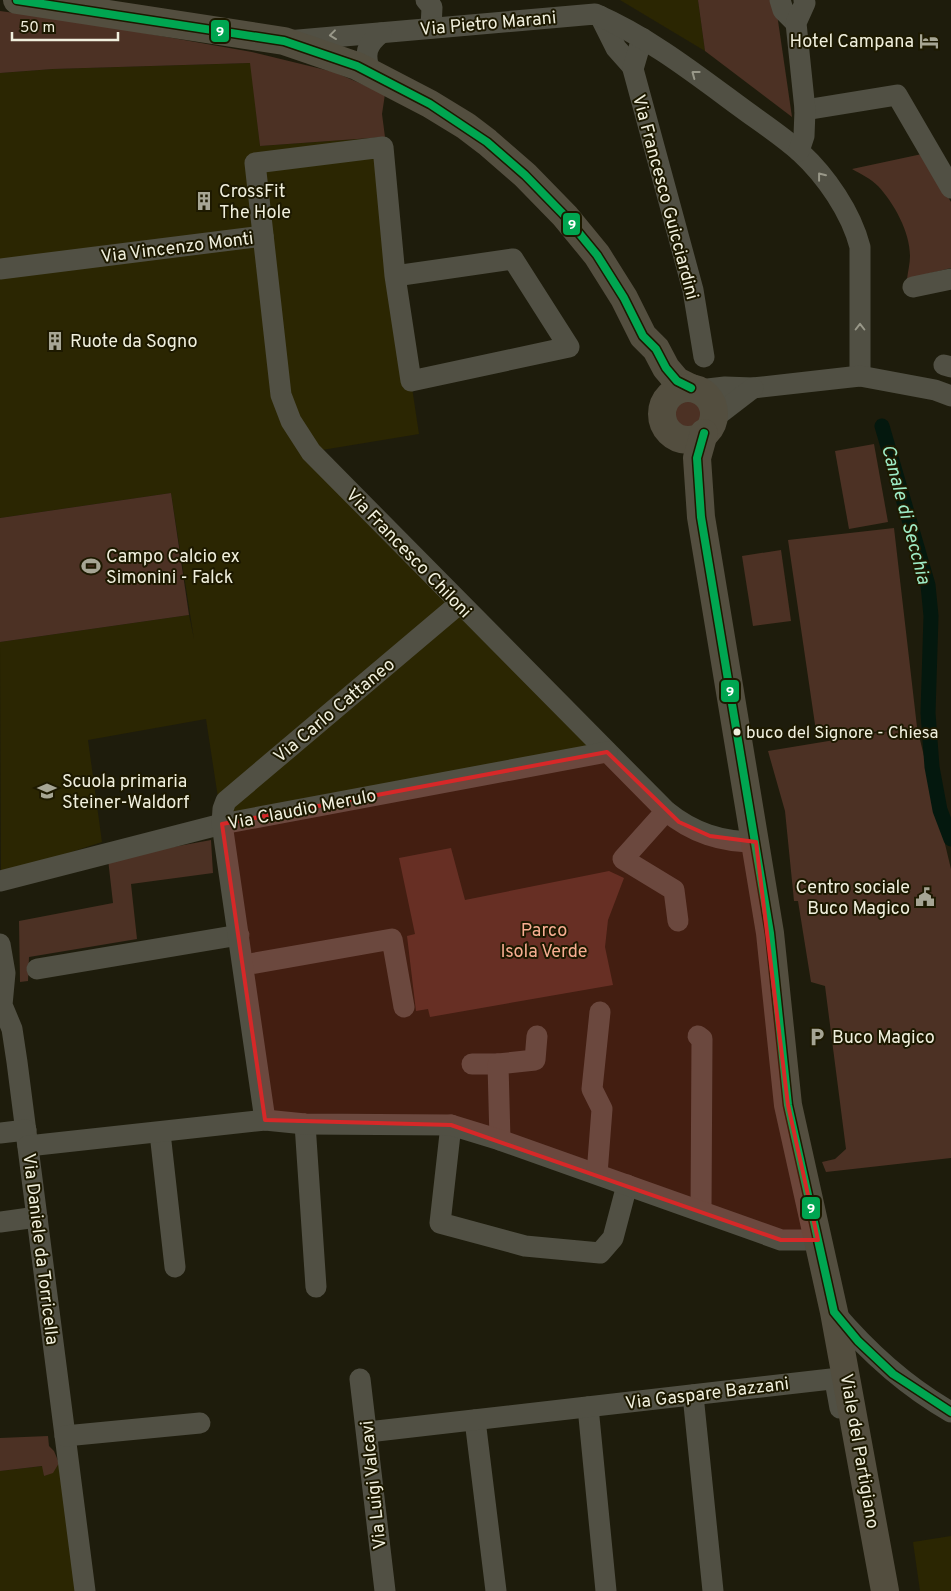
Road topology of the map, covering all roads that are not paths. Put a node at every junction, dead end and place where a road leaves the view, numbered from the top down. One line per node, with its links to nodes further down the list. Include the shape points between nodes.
1 (17, 0): 10 (main road)
2 (426, 0): 7 (street, via 432,7)
3 (780, 0): 6 (street, via 783,10)
4 (804, 0): 6 (street)
5 (596, 10): 7 (street, Via Pietro Marani); 9 (street); 11 (street, via 616,48)
6 (796, 23): 13 (street)
7 (431, 28): 8 (street, Via Pietro Marani)
8 (381, 33): 10 (street, Via Pietro Marani, one-way to 10); 12 (street, via 368,46 366,60)
9 (642, 38): 11 (street); 14 (street, one-way to 9)
10 (284, 41): 12 (main road, via 333,56)
11 (632, 66): 22 (street, Via Francesco Guicciardini, via 693,290)
12 (370, 72): 21 (main road, via 466,126 544,193 597,256)
13 (805, 110): 14 (street, via 804,136); 15 (street, via 897,95)
14 (799, 151): 23 (street, one-way to 14, via 860,247 854,228 831,189)
15 (951, 188)
16 (263, 236): 17 (street, Via Vincenzo Monti); 18 (street, Via Vincenzo Monti, via 255,164 382,147); 30 (street, Via Francesco Chiloni, via 281,395 291,422 311,452)
17 (0, 269)
18 (396, 276): 18 (street, via 513,259 569,347 410,381)
19 (951, 279): 20 (street)
20 (912, 287)
21 (643, 336): 25 (main road, via 677,381); 27 (main road, via 646,357)
22 (704, 358)
23 (860, 376): 24 (street); 26 (street)
24 (753, 388): 25 (street); 28 (street)
25 (695, 389): 27 (main road, via 675,392); 28 (main road, via 711,402)
26 (951, 396)
27 (666, 416): 28 (main road, via 678,437 685,439 692,439); 29 (main road)
28 (709, 426): 29 (main road, via 697,458)
29 (701, 517): 34 (main road, Viale del Partigiano)
30 (459, 604): 31 (street, Via Francesco Chiloni); 33 (street, Via Carlo Cattaneo, via 226,801)
31 (607, 752): 32 (street, Via Francesco Chiloni); 33 (street, Via Claudio Merulo)
32 (666, 812): 34 (street, Via Francesco Chiloni, via 694,831 728,840); 36 (street, via 623,859 674,890)
33 (222, 824): 35 (street, Via Claudio Merulo); 37 (street)
34 (756, 842): 61 (main road, Viale del Partigiano, via 770,933 788,1105)
35 (0, 881)
36 (678, 921)
37 (239, 935): 39 (street); 40 (street)
38 (0, 944): 46 (street, Via Daniele da Torricella, via 5,973 2,1005 12,1029)
39 (244, 965): 41 (street, via 392,939); 49 (street)
40 (37, 969)
41 (404, 1007)
42 (600, 1012): 56 (street, via 592,1089 602,1109)
43 (537, 1036): 48 (street, via 536,1060)
44 (698, 1036): 58 (street, via 702,1039)
45 (0, 1039): 46 (street, Via Daniele da Torricella)
46 (17, 1062): 54 (street, Via Daniele da Torricella)
47 (472, 1064): 48 (street)
48 (498, 1064): 55 (street)
49 (265, 1120): 50 (street); 53 (street)
50 (305, 1124): 51 (street); 63 (street)
51 (451, 1125): 55 (street); 57 (street, via 440,1223 525,1246 600,1253 613,1238)
52 (0, 1133): 54 (street)
53 (160, 1133): 54 (street); 62 (street)
54 (27, 1138): 59 (street, Via Daniele da Torricella)
55 (500, 1140): 56 (street)
56 (597, 1174): 57 (street)
57 (627, 1185): 58 (street)
58 (701, 1211): 61 (street, via 781,1240)
59 (37, 1217): 60 (street); 72 (street, Via Daniele da Torricella)
60 (0, 1222)
61 (818, 1240): 64 (main road, Viale del Partigiano)
62 (175, 1267)
63 (316, 1287)
64 (834, 1312): 68 (street, via 858,1341 893,1374); 79 (main road, Viale del Partigiano)
65 (360, 1380): 71 (street, Via Luigi Valcavi)
66 (693, 1395): 67 (street, Via Gaspare Bazzani); 77 (street); 78 (street, Via Gaspare Bazzani, via 831,1379 836,1386)
67 (588, 1407): 69 (street, Via Gaspare Bazzani); 76 (street)
68 (951, 1412)
69 (475, 1420): 71 (street, Via Gaspare Bazzani); 75 (street)
70 (200, 1423): 72 (street)
71 (368, 1432): 74 (street, Via Luigi Valcavi)
72 (65, 1436): 73 (street, Via Daniele da Torricella)
73 (84, 1591)
74 (385, 1591)
75 (496, 1591)
76 (606, 1591)
77 (713, 1591)
78 (871, 1591)
79 (885, 1591)

